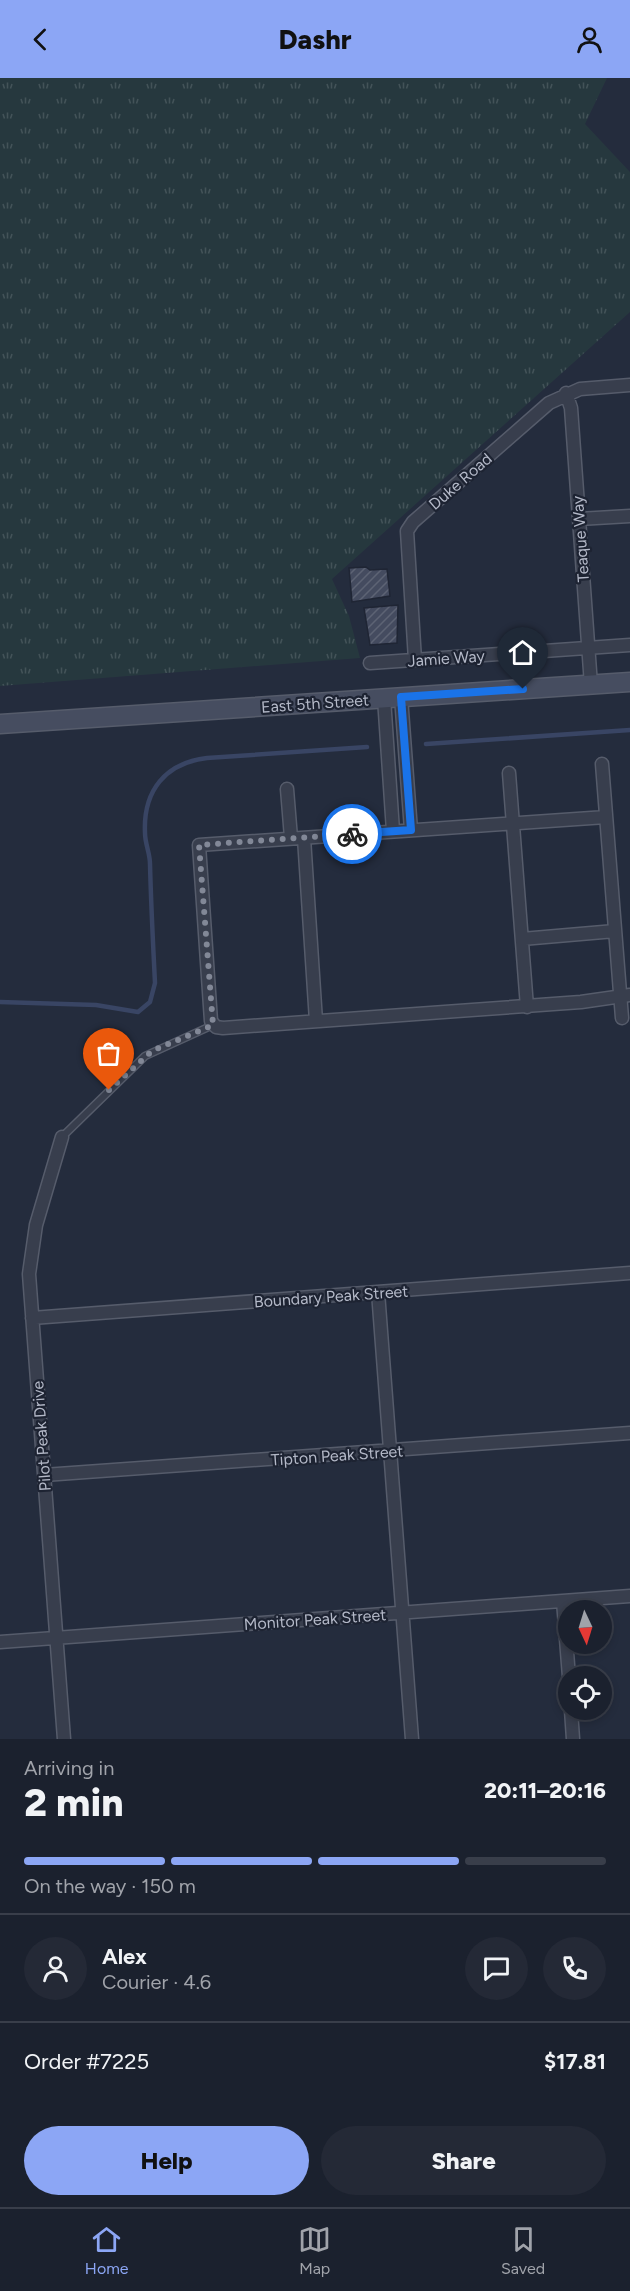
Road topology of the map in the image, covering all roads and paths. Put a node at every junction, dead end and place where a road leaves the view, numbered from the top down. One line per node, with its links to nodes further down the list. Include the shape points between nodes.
1 (630, 385): 2 (street, Duke Road)
2 (566, 393): 4 (street, Teaque Way, via 571,408); 7 (street, Duke Road, via 549,403 407,531)
3 (630, 516): 4 (street)
4 (579, 519): 6 (street, Teaque Way)
5 (630, 645): 6 (street, Jamie Way)
6 (588, 648): 7 (street, Jamie Way); 10 (street, Teaque Way)
7 (415, 660): 8 (street, Jamie Way)
8 (370, 663)
9 (630, 682): 10 (main road, East 5th Street)
10 (591, 685): 11 (main road, East 5th Street)
11 (392, 698): 12 (main road, East 5th Street); 16 (street); 17 (street)
12 (0, 724)
13 (602, 764): 18 (street)
14 (509, 773): 19 (street)
15 (287, 789): 22 (street)
16 (408, 790): 17 (lane); 20 (street)
17 (391, 791): 21 (street)
18 (606, 817): 19 (street); 24 (street)
19 (513, 823): 20 (street); 25 (street)
20 (411, 830): 21 (street)
21 (393, 831): 23 (street)
22 (291, 838): 23 (street); 30 (street, via 199,845)
23 (304, 838): 29 (street)
24 (615, 931): 25 (street); 26 (street)
25 (522, 939): 27 (street)
26 (625, 996): 27 (street); 28 (street)
27 (527, 1006): 29 (street)
28 (622, 1018)
29 (316, 1021): 30 (street, via 223,1028)
30 (213, 1025): 31 (lane, via 145,1056)
31 (62, 1137): 34 (street, Pilot Peak Drive, via 32,1243)
32 (630, 1273): 33 (street, Boundary Peak Street)
33 (378, 1292): 34 (street, Boundary Peak Street); 36 (street)
34 (32, 1318): 37 (street, Pilot Peak Drive)
35 (630, 1433): 36 (street, Tipton Peak Street)
36 (390, 1451): 37 (street, Tipton Peak Street); 41 (street)
37 (44, 1475): 42 (street, Pilot Peak Drive)
38 (630, 1596): 39 (street, Monitor Peak Street)
39 (576, 1600)
40 (558, 1601): 41 (street, Monitor Peak Street)
41 (402, 1612): 42 (street, Monitor Peak Street); 46 (street)
42 (56, 1638): 43 (street, Monitor Peak Street); 45 (street, Pilot Peak Drive)
43 (0, 1642)
44 (572, 1720): 47 (street)
45 (64, 1739)
46 (412, 1739)
47 (573, 1739)

